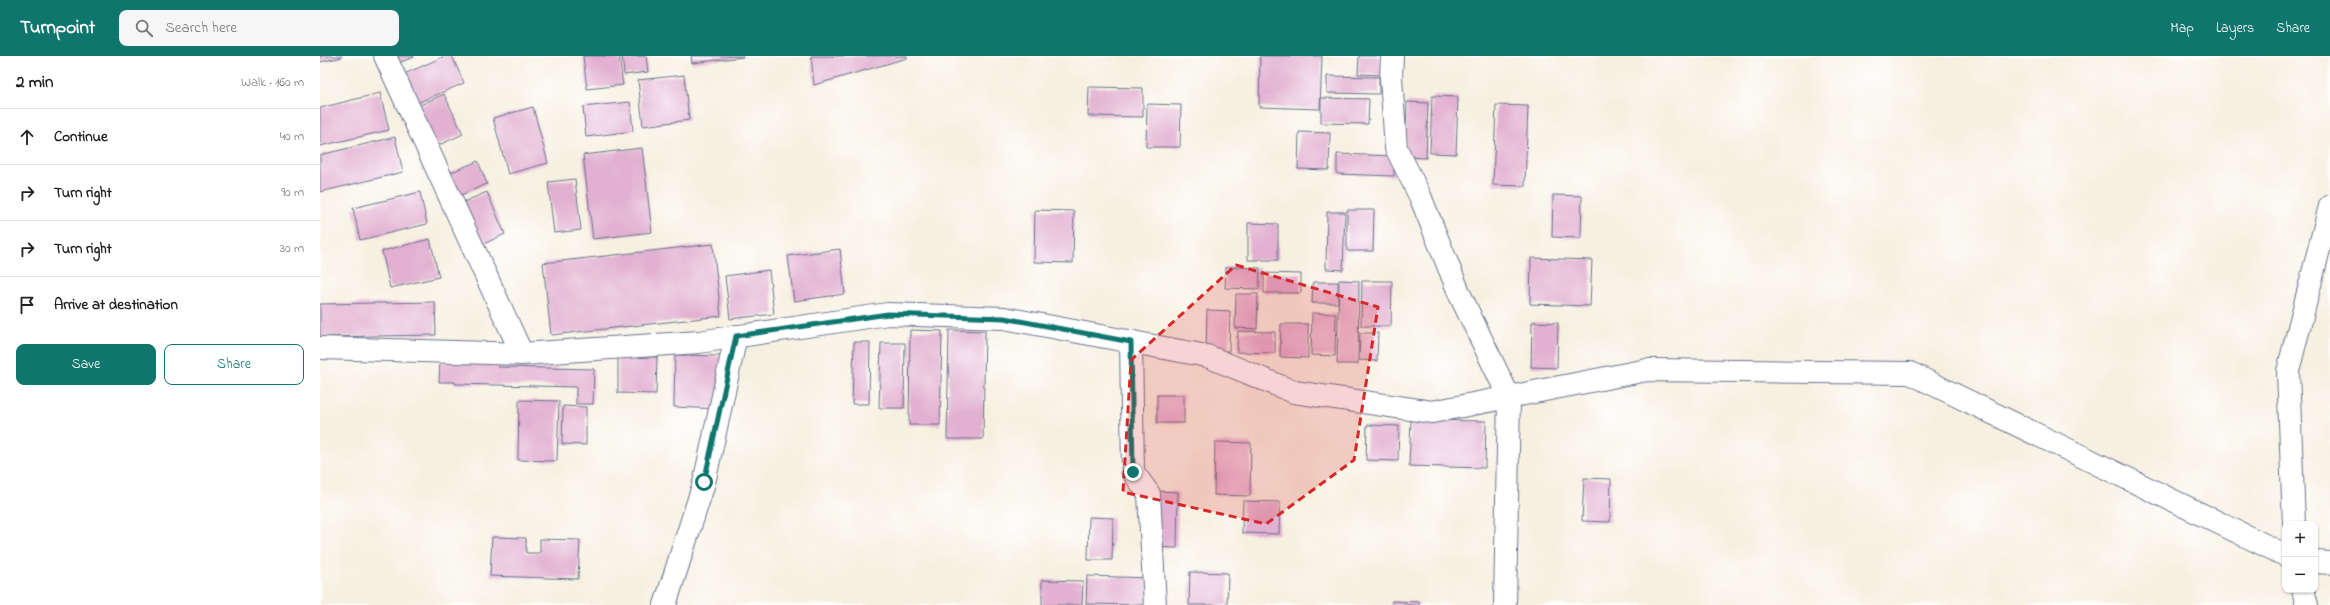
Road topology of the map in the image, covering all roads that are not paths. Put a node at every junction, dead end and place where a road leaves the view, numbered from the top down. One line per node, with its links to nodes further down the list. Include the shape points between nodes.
1 (385, 56): 7 (street)
2 (1392, 56): 8 (street, via 1396,148 1420,196 1460,295)
3 (2330, 206): 9 (street, via 2288,372)
4 (736, 336): 5 (street, via 888,314 1004,318); 7 (street, via 699,342); 14 (street, via 704,482)
5 (1131, 342): 8 (street, via 1207,356 1294,392 1432,412); 15 (street, via 1133,472 1149,494)
6 (320, 348): 7 (street)
7 (522, 354)
8 (1510, 397): 10 (street, via 1647,370 1910,373); 16 (street)
9 (2294, 521)
10 (2282, 554)
11 (2318, 562): 12 (street)
12 (2330, 563)
13 (2304, 593): 17 (street)
14 (665, 605)
15 (1155, 605)
16 (1505, 605)
17 (2307, 605)

